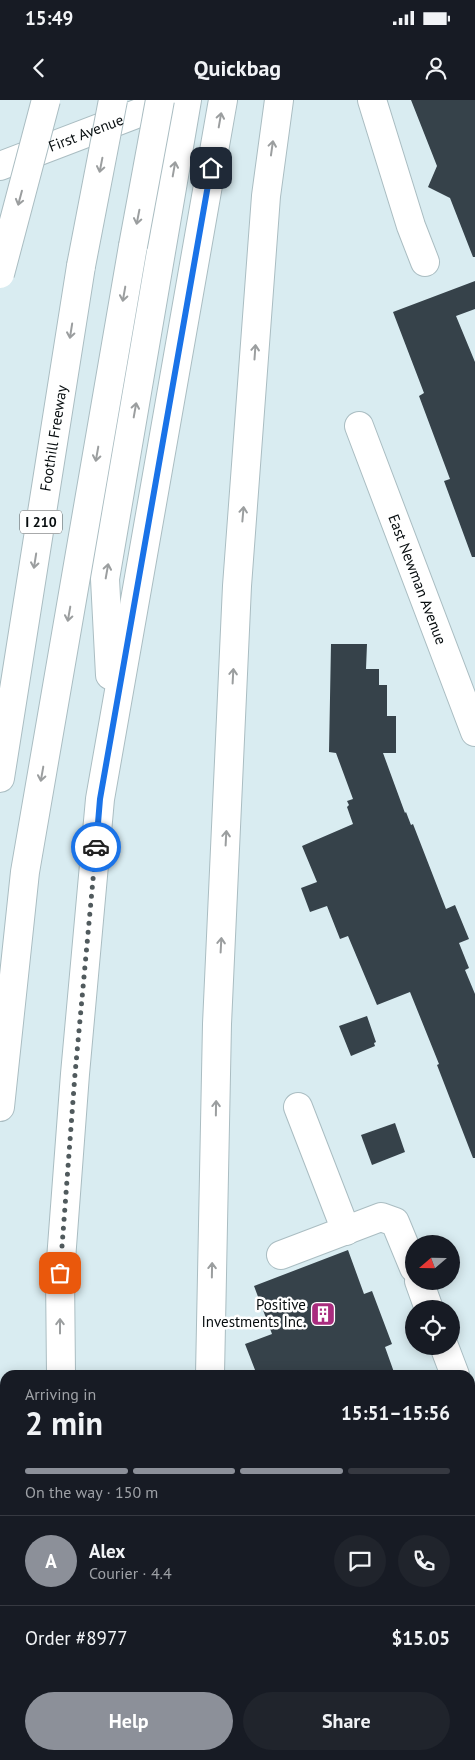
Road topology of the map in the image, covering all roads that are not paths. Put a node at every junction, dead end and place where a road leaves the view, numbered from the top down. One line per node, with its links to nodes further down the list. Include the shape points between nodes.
1 (46, 100): 11 (main road, one-way to 11, bridge)
2 (114, 100): 15 (main road, Foothill Freeway / I 210, one-way to 15, bridge, via 81,266)
3 (160, 100): 16 (main road, one-way to 16, bridge, via 25,872)
4 (173, 100): 9 (main road, First Avenue)
5 (187, 100): 13 (main road, one-way to 5, via 105,579)
6 (223, 100): 13 (main road, one-way to 6)
7 (279, 100): 23 (main road, one-way to 7, via 217,1024 237,586 266,196)
8 (372, 100): 10 (main road)
9 (0, 166)
10 (425, 262)
11 (0, 274)
12 (359, 426): 14 (main road, East Newman Avenue)
13 (113, 724): 22 (main road, one-way to 13, via 60,1273 75,1074 100,799)
14 (475, 732)
15 (0, 778)
16 (0, 1107)
17 (298, 1108): 18 (main road)
18 (346, 1231): 19 (main road, via 381,1217 395,1222); 20 (main road)
19 (405, 1246)
20 (280, 1256)
21 (447, 1355): 24 (main road)
22 (61, 1370)
23 (210, 1370)
24 (453, 1370)

